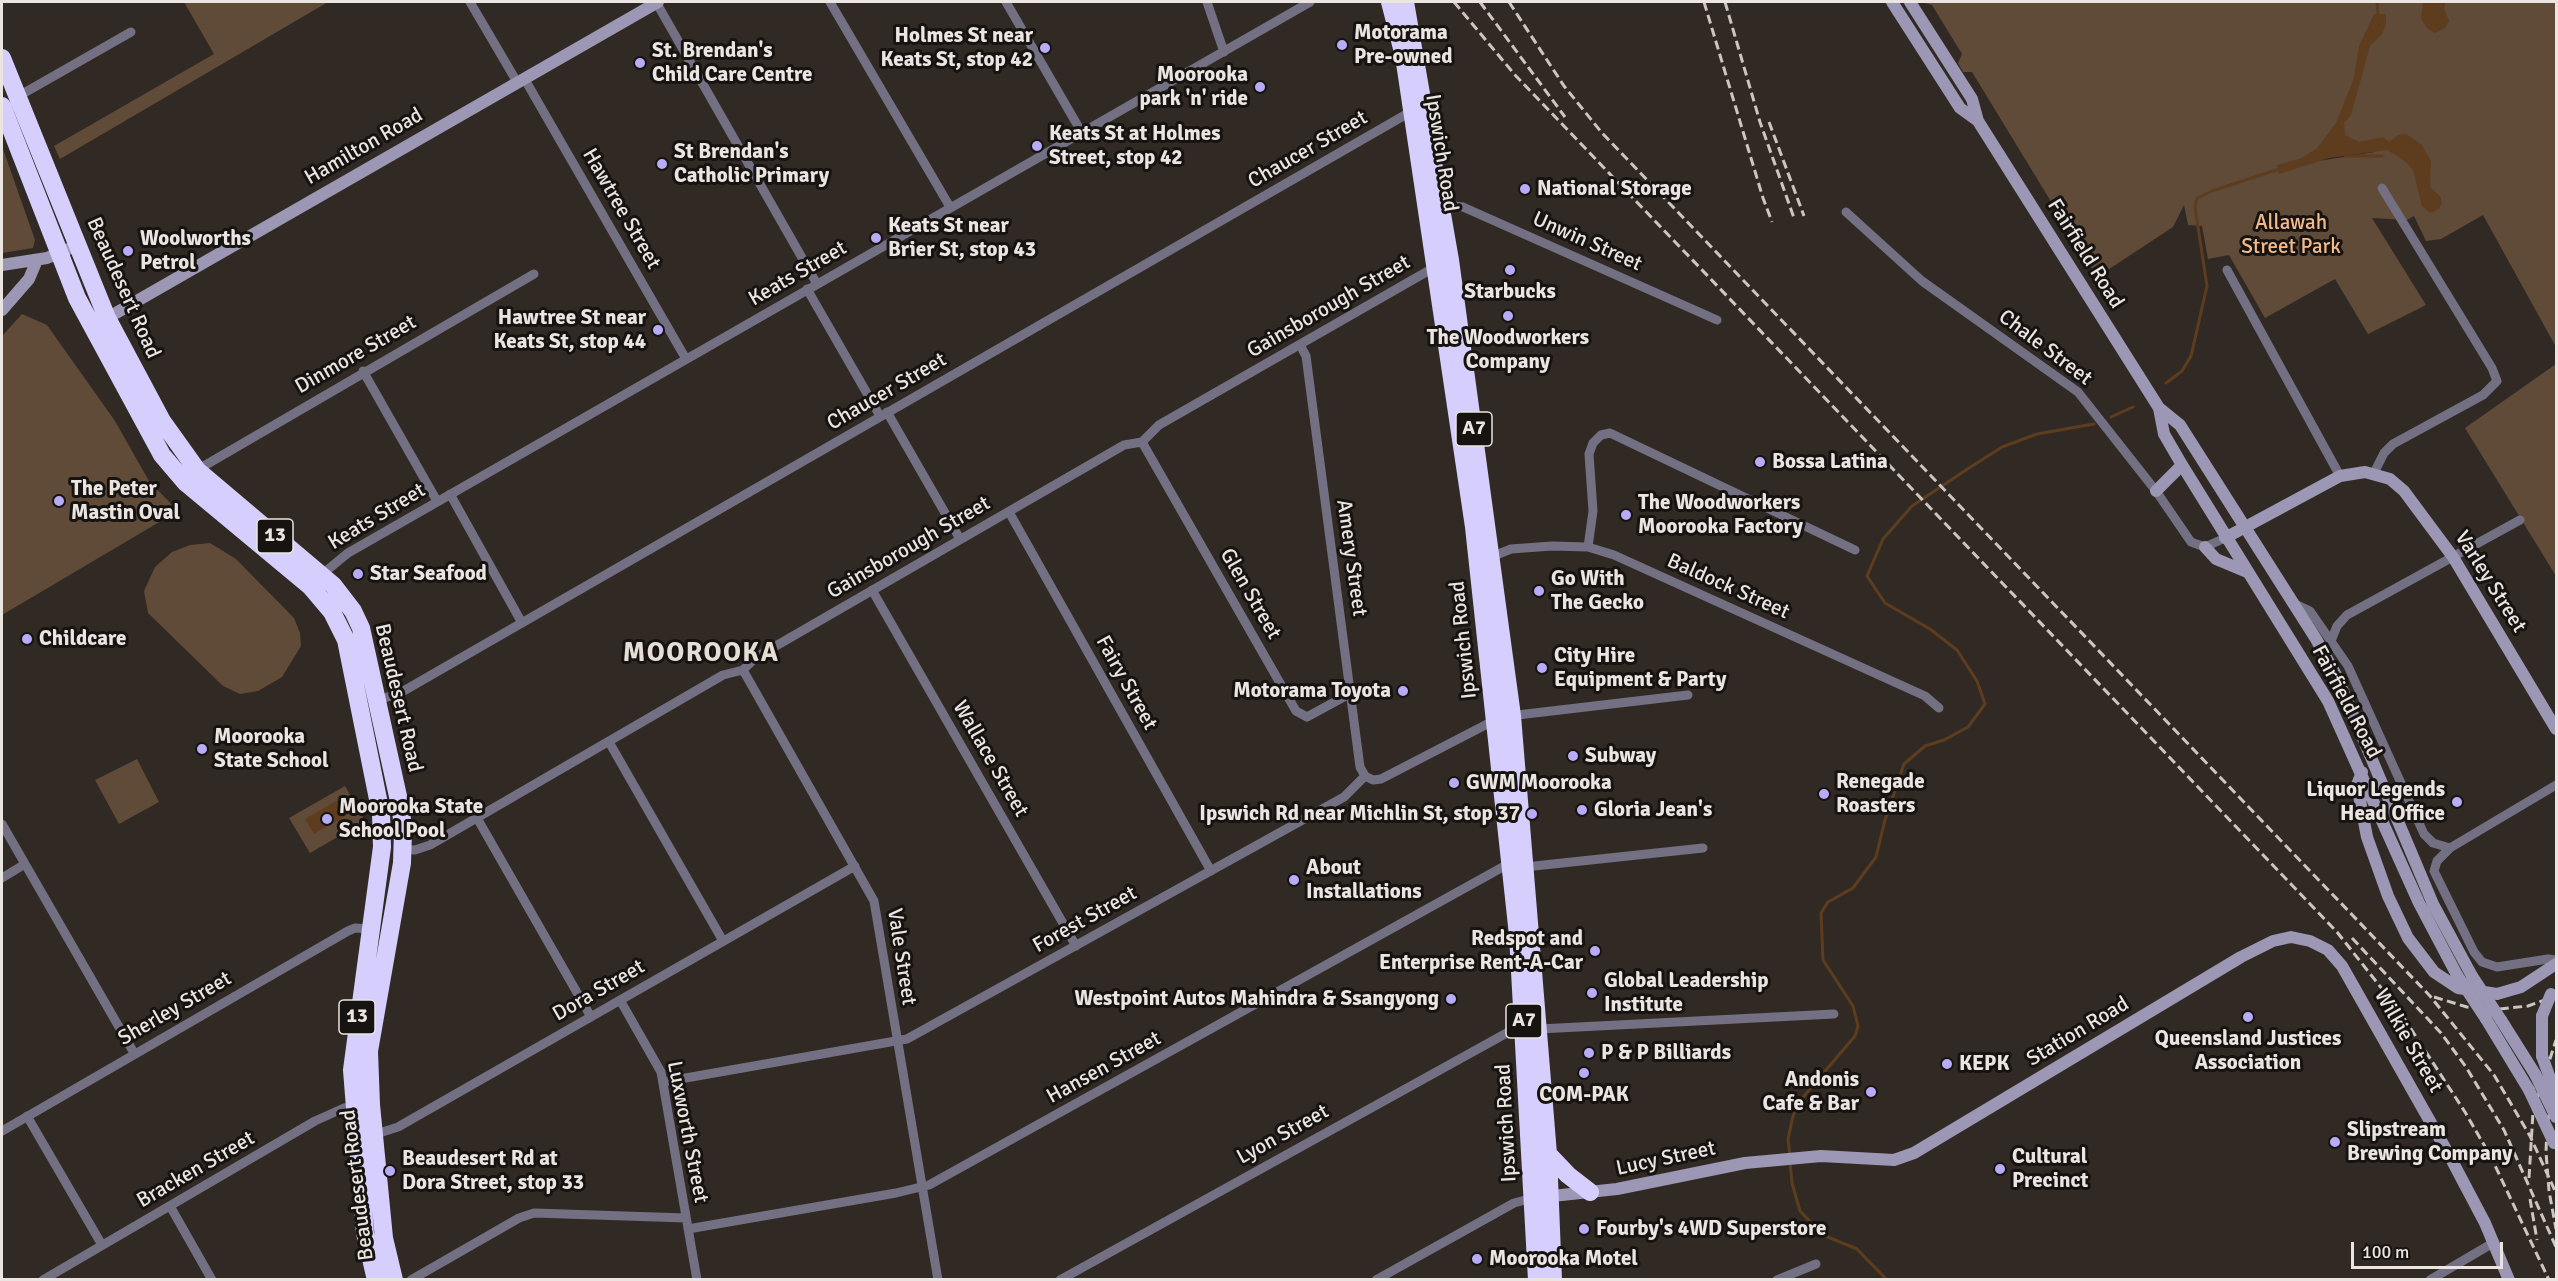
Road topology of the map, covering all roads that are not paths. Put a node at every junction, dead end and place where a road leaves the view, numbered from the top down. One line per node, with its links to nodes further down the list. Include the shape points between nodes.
1 (470, 2): 14 (street, Hawtree Street)
2 (657, 2): 14 (main road, Hamilton Road); 30 (street)
3 (830, 2): 21 (street)
4 (1006, 2): 18 (street)
5 (1207, 2): 12 (street)
6 (1310, 2): 12 (street, Keats Street)
7 (1390, 2): 16 (highway, Ipswich Road / A7, via 1400,36)
8 (1405, 2): 20 (highway, Ipswich Road / A7)
9 (1892, 2): 17 (main road, Fairfield Road, via 1960,108)
10 (1910, 2): 17 (main road, Fairfield Road, via 1972,99)
11 (131, 32): 15 (street)
12 (1224, 52): 18 (street, Keats Street)
13 (2, 58): 15 (highway, Beaudesert Road / 13)
14 (521, 80): 34 (main road, Hamilton Road); 36 (street, Hawtree Street)
15 (9, 101): 23 (highway, Beaudesert Road / 13); 24 (highway, Beaudesert Road / 13)
16 (1412, 111): 26 (highway, Ipswich Road / A7); 39 (street, Chaucer Street)
17 (1978, 121): 38 (main road, Fairfield Road)
18 (1082, 133): 21 (street, Keats Street)
19 (2382, 188): 43 (street, via 2497,381 2483,395 2393,444)
20 (1441, 204): 26 (highway, Ipswich Road / A7); 33 (street, Unwin Street, via 1463,207)
21 (950, 207): 30 (street, Keats Street)
22 (1846, 212): 45 (street, Chale Street, via 1922,281 2071,387)
23 (78, 245): 24 (main road); 34 (highway, Beaudesert Road / 13)
24 (60, 252): 25 (main road); 34 (highway, Beaudesert Road / 13)
25 (37, 260): 27 (main road); 32 (main road, via 29,279)
26 (1443, 263): 35 (street, Gainsborough Street); 56 (highway, Ipswich Road / A7); 69 (highway, Ipswich Road / A7, via 1474,527)
27 (2, 265)
28 (2227, 270): 44 (street)
29 (534, 274): 37 (street, Dinmore Street)
30 (817, 284): 31 (street, Keats Street)
31 (807, 289): 36 (street, Keats Street); 39 (street)
32 (2, 310)
33 (1717, 320)
34 (99, 322): 42 (highway, Beaudesert Road / 13); 59 (highway, Beaudesert Road / 13, via 149,432 174,470)
35 (1300, 345): 40 (street, Gainsborough Street, via 1159,425); 65 (street, Amery Street, via 1306,356)
36 (686, 359): 46 (street, Keats Street)
37 (363, 371): 42 (street, Dinmore Street); 47 (street)
38 (2159, 408): 41 (main road, Fairfield Road, via 2164,434); 50 (main road, Fairfield Road, via 2180,425)
39 (884, 414): 52 (street); 62 (street, Chaucer Street)
40 (1142, 441): 48 (street, Gainsborough Street, via 1124,445); 65 (street, Glen Street, via 1296,711 1307,717)
41 (2182, 465): 45 (main road); 51 (main road, Fairfield Road)
42 (197, 470): 59 (highway, Beaudesert Road / 13)
43 (2374, 472): 44 (main road); 57 (main road, Varley Street, via 2404,491)
44 (2340, 476): 50 (main road)
45 (2156, 491): 54 (street, Chale Street, via 2189,540)
46 (450, 494): 47 (street, Keats Street); 62 (street)
47 (438, 501): 59 (street, Keats Street, via 348,553)
48 (1009, 512): 52 (street, Gainsborough Street); 84 (street, Fairy Street)
49 (2520, 520): 57 (street)
50 (2244, 528): 51 (main road); 61 (main road, Fairfield Road)
51 (2225, 538): 54 (street); 58 (main road, Fairfield Road)
52 (960, 539): 60 (street, Gainsborough Street)
53 (1588, 547): 55 (street, via 1593,511 1588,454 1601,435 1610,433); 56 (street, Baldock Street, via 1511,549); 68 (street, Baldock Street, via 1614,555 1926,696)
54 (2205, 547): 58 (main road, via 2216,559)
55 (1855, 550)
56 (1491, 557): 69 (highway, Ipswich Road / A7)
57 (2453, 557): 63 (street, via 2343,619); 70 (main road, Varley Street)
58 (2247, 572): 72 (main road, Fairfield Road, via 2328,701)
59 (316, 580): 67 (highway, Beaudesert Road / 13, via 353,612 361,628); 77 (highway, Beaudesert Road / 13, via 341,626 351,655 377,783)
60 (872, 590): 64 (street, Gainsborough Street, via 754,658); 89 (street, Wallace Street)
61 (2293, 603): 63 (street, Fairfield Road, via 2310,611); 102 (main road, Fairfield Road, bridge, via 2337,677 2444,927 2535,1074)
62 (522, 623): 67 (street, Chaucer Street, via 400,693)
63 (2331, 641): 79 (street, Fairfield Road, via 2357,682 2424,834 2433,843)
64 (743, 670): 71 (street, Gainsborough Street, via 723,675); 83 (street, Vale Street)
65 (1351, 693): 73 (street, Amery Street, via 1360,767)
66 (1688, 695): 69 (street)
67 (378, 700): 80 (highway, Beaudesert Road / 13, via 401,810)
68 (1939, 708)
69 (1504, 718): 73 (street, via 1381,778); 82 (highway, Ipswich Road / A7)
70 (2556, 729)
71 (609, 742): 75 (street, Gainsborough Street); 88 (street)
72 (2362, 772): 90 (main road, via 2357,785 2367,837 2388,896 2408,938 2434,972 2458,988 2497,994 2522,987); 105 (main road, Fairfield Road, bridge, via 2419,903 2457,975 2529,1090)
73 (1365, 776): 84 (street, Forest Street, via 1344,797)
74 (2556, 785): 79 (street)
75 (477, 818): 80 (street, Gainsborough Street, via 430,845); 94 (street)
76 (2, 824): 81 (street)
77 (382, 847): 80 (street, Gainsborough Street); 86 (highway, Beaudesert Road / 13)
78 (1703, 848): 82 (street)
79 (2450, 848): 90 (street, via 2435,864 2435,875 2482,962 2497,967 2548,959)
80 (403, 849): 100 (highway, Beaudesert Road / 13)
81 (25, 864): 85 (street); 97 (street)
82 (1518, 865): 95 (highway, Ipswich Road / A7); 108 (street, Hansen Street)
83 (855, 866): 88 (street, Dora Street); 96 (street, Vale Street, via 876,908)
84 (1211, 871): 89 (street, Forest Street)
85 (2, 878)
86 (370, 929): 97 (street, Sherley Street, via 348,931); 100 (highway, Beaudesert Road / 13, via 352,1070)
87 (2299, 938): 107 (main road, Station Road, via 2272,941 2241,957 1914,1153 1894,1160); 114 (main road, Wilkie Street, via 2328,950 2342,966 2448,1153)
88 (723, 941): 92 (street, Dora Street)
89 (1076, 946): 96 (street, Forest Street)
90 (2556, 962)
91 (2554, 991): 99 (main road, bridge, via 2542,1017 2542,1056)
92 (620, 1000): 94 (street, Dora Street); 98 (street, Luxworth Street, via 655,1058)
93 (1834, 1014): 95 (street)
94 (591, 1017): 104 (street, Dora Street, via 398,1127)
95 (1532, 1026): 106 (highway, Ipswich Road / A7); 110 (highway, Ipswich Road / A7); 124 (street, Lyon Street)
96 (897, 1042): 98 (street, Forest Street); 108 (street, Vale Street)
97 (134, 1053): 101 (street, Sherley Street)
98 (663, 1082): 112 (street, Luxworth Street)
99 (2556, 1095)
100 (363, 1105): 104 (highway, Beaudesert Road / 13); 111 (street, Bracken Street, via 315,1121)
101 (27, 1116): 103 (street, Sherley Street); 115 (street)
102 (2556, 1118)
103 (3, 1127)
104 (366, 1136): 119 (highway, Beaudesert Road / 13, via 366,1233); 120 (highway, Beaudesert Road / 13)
105 (2555, 1145)
106 (1548, 1154): 109 (highway); 110 (highway, Ipswich Road / A7)
107 (1806, 1158): 109 (main road, Lucy Street, via 1745,1162)
108 (922, 1187): 113 (street, Hansen Street); 123 (street, Vale Street)
109 (1590, 1192): 110 (main road, Lucy Street)
110 (1542, 1197): 125 (street, via 1514,1203); 126 (highway, Ipswich Road / A7); 127 (highway, Ipswich Road / A7)
111 (170, 1206): 115 (street, Bracken Street); 118 (street)
112 (686, 1218): 113 (street, Luxworth Street); 121 (street, via 534,1213)
113 (688, 1229): 122 (street, Luxworth Street)
114 (2493, 1244): 129 (street); 130 (main road, Wilkie Street)
115 (102, 1245): 117 (street, Bracken Street)
116 (1816, 1264): 128 (street)
117 (44, 1279)
118 (212, 1280)
119 (376, 1280)
120 (394, 1280)
121 (411, 1280)
122 (697, 1280)
123 (938, 1280)
124 (1060, 1280)
125 (1376, 1280)
126 (1537, 1280)
127 (1553, 1280)
128 (1777, 1280)
129 (2430, 1280)
130 (2509, 1280)

